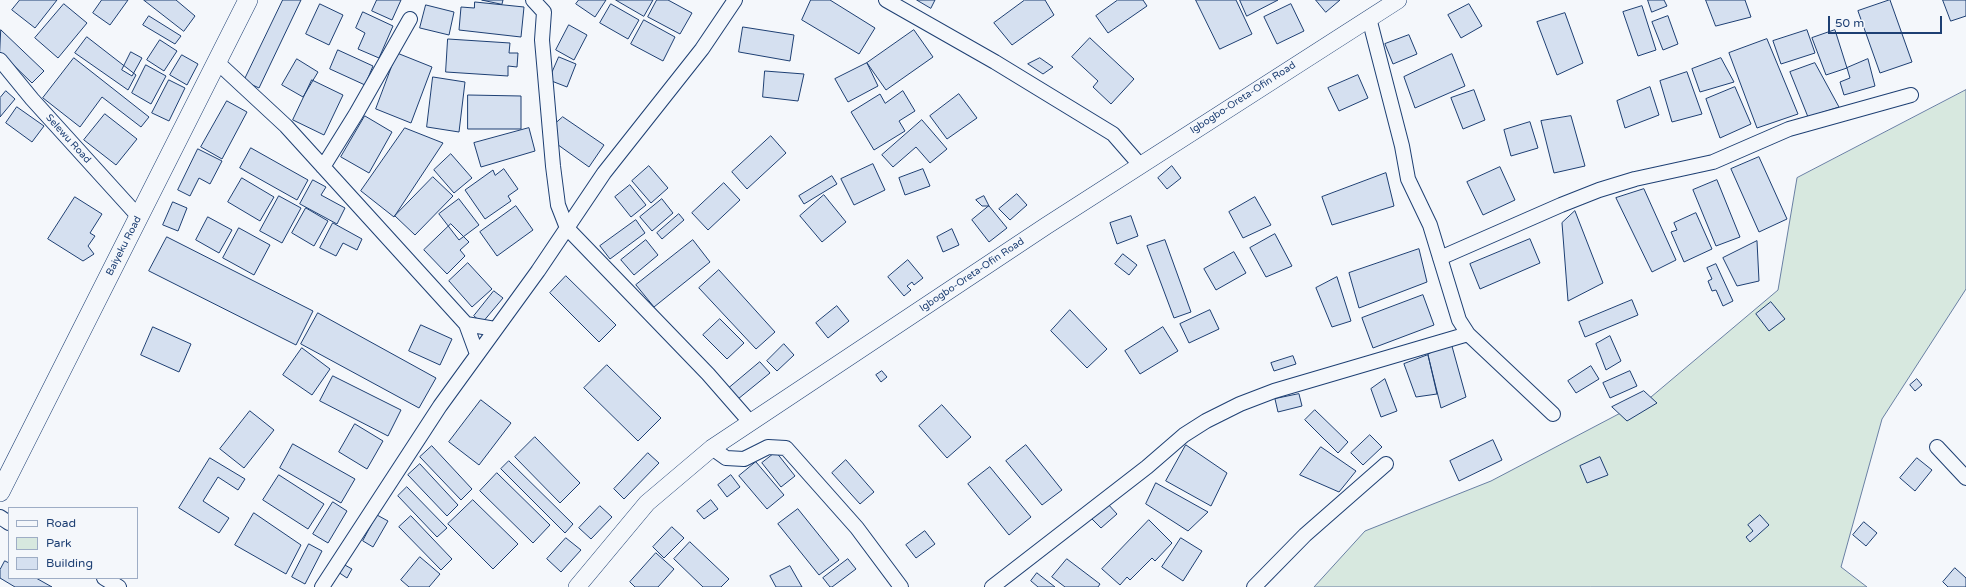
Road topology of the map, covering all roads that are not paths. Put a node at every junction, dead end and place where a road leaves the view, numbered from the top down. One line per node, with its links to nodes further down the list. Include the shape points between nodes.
1 (248, 0): 9 (main road, Baiyeku Road)
2 (533, 0): 14 (street, via 544,12 542,40 552,166 558,205)
3 (735, 0): 14 (street, via 702,49 604,173)
4 (886, 0): 11 (street, via 995,62 1113,134)
5 (1398, 0): 7 (street, Igbogbo-Oreta-Ofin Road)
6 (410, 18): 12 (street)
7 (1368, 18): 11 (street, Igbogbo-Oreta-Ofin Road); 15 (street, via 1402,146 1408,179 1430,225)
8 (0, 60): 13 (street, Selewu Road)
9 (217, 62): 12 (street, via 286,126); 13 (main road, Baiyeku Road)
10 (1911, 95): 15 (street, via 1789,129 1713,162 1635,179 1599,190)
11 (1140, 165): 21 (street, Igbogbo-Oreta-Ofin Road)
12 (323, 167): 16 (street)
13 (139, 217): 26 (main road, Baiyeku Road)
14 (567, 228): 17 (street); 21 (street, via 708,374)
15 (1440, 258): 18 (street, via 1459,320)
16 (466, 324): 17 (street); 19 (street)
17 (495, 329): 19 (street)
18 (1468, 334): 20 (street); 32 (street, via 1274,391 1206,421)
19 (477, 354): 29 (street, via 440,406)
20 (1554, 414)
21 (750, 422): 23 (street, Igbogbo-Oreta-Ofin Road)
22 (1937, 447): 25 (street)
23 (712, 448): 30 (street, Igbogbo-Oreta-Ofin Road, via 647,503); 31 (street, via 726,458 744,459 768,447 786,448 857,528)
24 (1386, 464): 33 (street, via 1305,535)
25 (1966, 478)
26 (0, 492)
27 (106, 579): 28 (street)
28 (119, 587)
29 (322, 587)
30 (577, 587)
31 (901, 587)
32 (992, 587)
33 (1254, 587)

